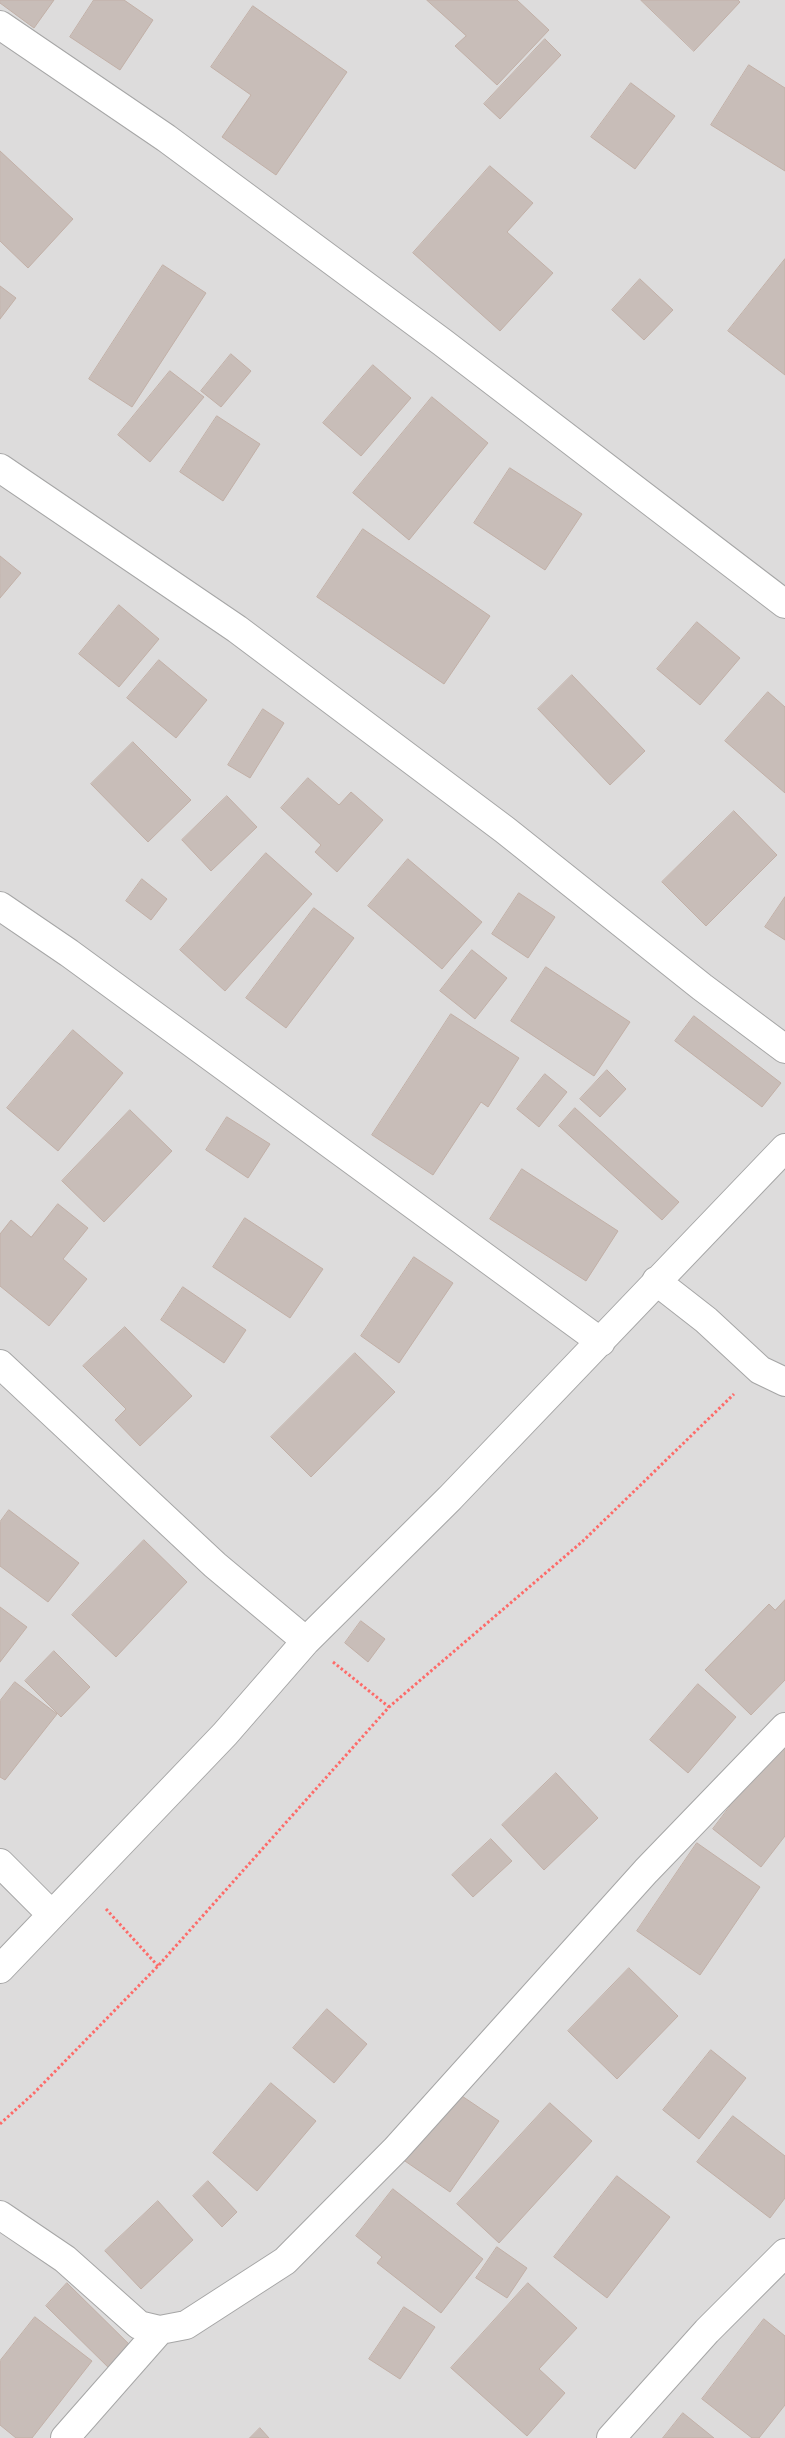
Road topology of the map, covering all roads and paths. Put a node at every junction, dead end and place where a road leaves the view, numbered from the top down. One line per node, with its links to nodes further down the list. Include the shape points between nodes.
1 (0, 25): 3 (street, via 174,144 442,342)
2 (0, 468): 5 (street, via 237,629 505,830)
3 (785, 604)
4 (0, 906): 8 (street)
5 (785, 1049)
6 (785, 1148): 7 (street)
7 (656, 1281): 8 (street); 10 (street, via 706,1320)
8 (601, 1342): 12 (street)
9 (0, 1364): 12 (street, via 215,1565)
10 (760, 1370): 11 (street); 13 (path, via 583,1541)
11 (785, 1382)
12 (306, 1640): 13 (path); 16 (street, via 225,1734)
13 (390, 1707): 18 (path)
14 (785, 1727): 23 (street, via 646,1871 396,2149 285,2261 186,2325)
15 (0, 1863): 17 (street)
16 (83, 1883): 17 (street); 18 (path)
17 (51, 1914): 19 (street)
18 (158, 1966): 20 (path)
19 (0, 1969)
20 (0, 2124)
21 (0, 2215): 23 (street, via 65,2258 139,2324)
22 (785, 2253): 25 (street, via 707,2331)
23 (160, 2330): 24 (street)
24 (65, 2438)
25 (611, 2438)

